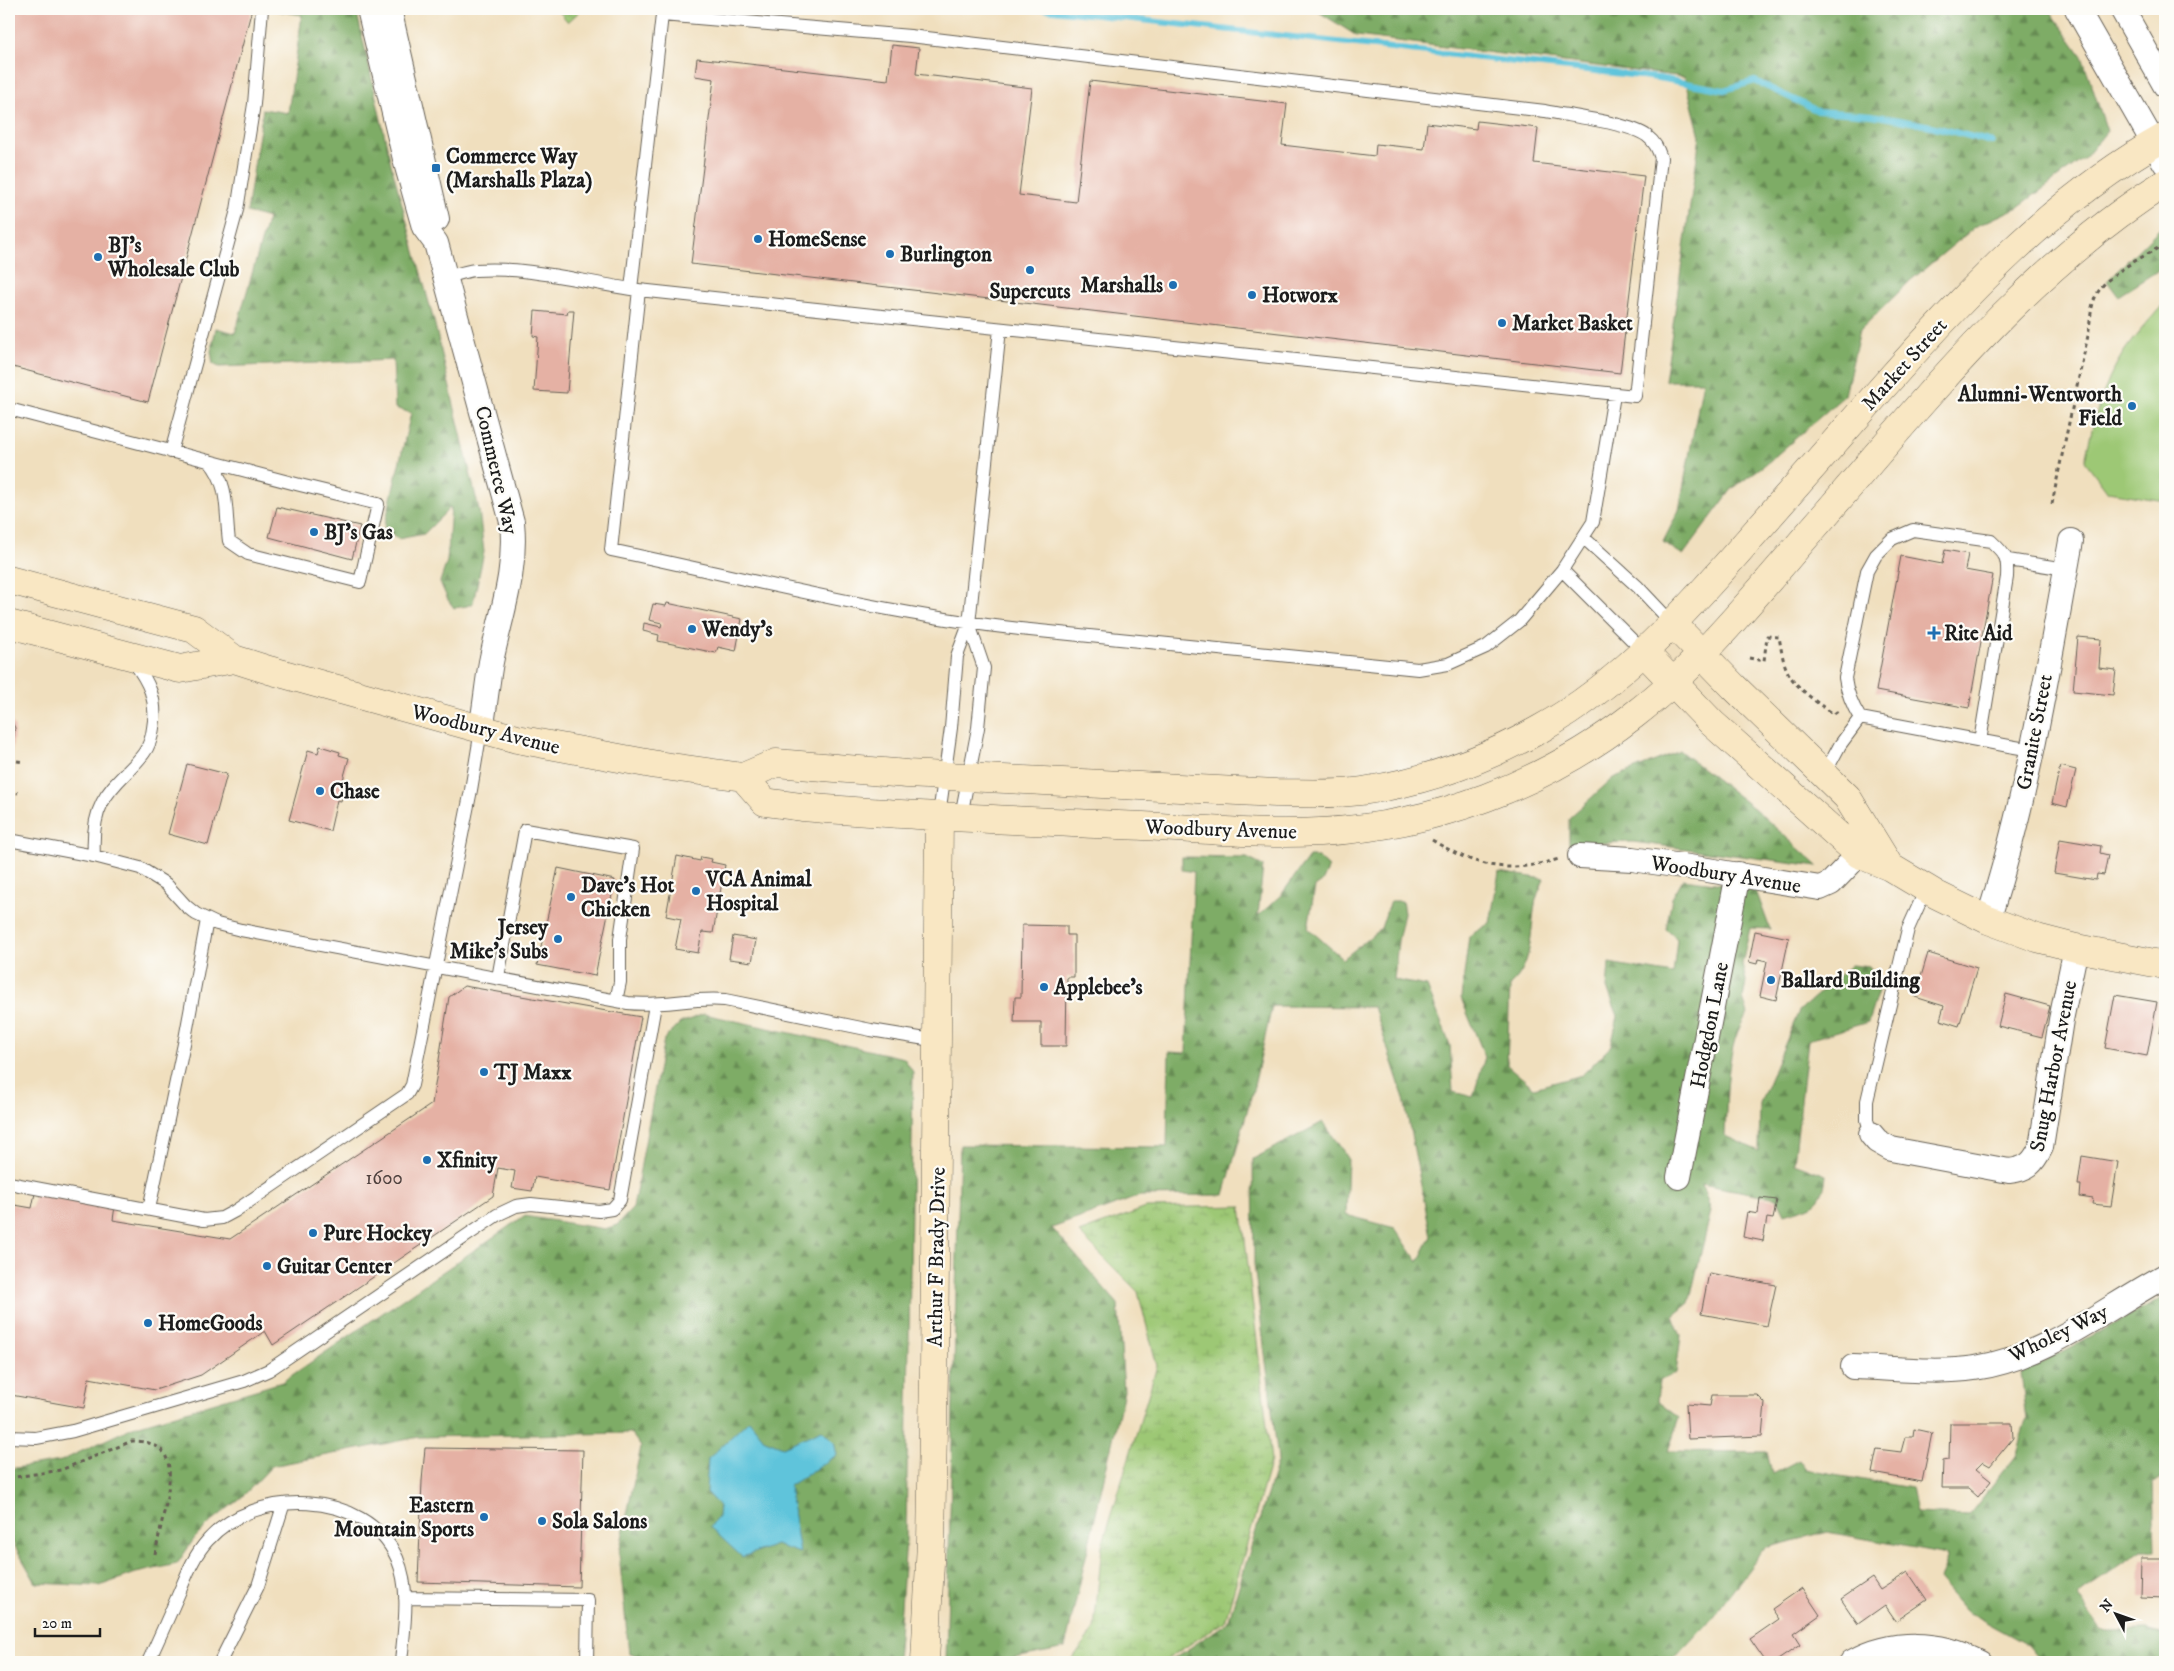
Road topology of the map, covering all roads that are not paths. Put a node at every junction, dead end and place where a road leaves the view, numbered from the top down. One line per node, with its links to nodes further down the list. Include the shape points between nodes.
1 (262, 9): 15 (lane, via 254,104 237,210)
2 (369, 9): 9 (street, Commerce Way, via 424,227)
3 (389, 9): 9 (street, Commerce Way, via 438,224)
4 (2077, 9): 7 (street)
5 (2122, 9): 6 (street)
6 (2165, 85)
7 (2162, 148): 23 (main road, Market Street, via 2129,158 2018,245 1989,272 1937,326 1704,591)
8 (2165, 184): 27 (main road, Market Street, via 2088,239 2000,318)
9 (436, 243): 10 (street, Commerce Way)
10 (446, 278): 11 (lane, via 473,270 517,270); 32 (street, Commerce Way, via 506,493 514,547)
11 (635, 290): 12 (lane); 13 (lane, via 662,15 910,36 1545,111 1634,129 1657,146 1661,158 1635,396); 25 (lane, via 610,550)
12 (1000, 329): 13 (lane); 25 (lane)
13 (1614, 394): 17 (lane, via 1593,522)
14 (9, 409): 15 (lane)
15 (176, 453): 16 (lane)
16 (209, 462): 16 (lane, via 378,504 360,582 239,549 229,541 226,496 218,472)
17 (1584, 538): 21 (lane); 23 (lane)
18 (2071, 540): 20 (street, Granite Street)
19 (2008, 560): 20 (lane); 31 (lane, via 1991,541 1913,530 1892,539 1876,555 1867,571 1845,678 1847,693); 33 (lane)
20 (2066, 569): 34 (street, Granite Street)
21 (1562, 570): 25 (lane, via 1519,621 1486,647 1448,664 1418,669); 26 (lane)
22 (9, 580): 29 (main road, Woodbury Avenue, via 194,629)
23 (1672, 622): 26 (main road, Woodbury Avenue); 27 (main road)
24 (9, 624): 28 (main road, Woodbury Avenue)
25 (969, 624): 35 (lane, via 957,656); 35 (lane, via 984,668 978,728)
26 (1643, 651): 30 (main road); 35 (main road, Woodbury Avenue, via 1593,694 1541,729 1507,746 1434,774 1360,791 1276,793)
27 (1702, 654): 30 (main road, Woodbury Avenue); 36 (main road)
28 (128, 655): 29 (main road, Woodbury Avenue, via 180,669); 41 (lane, via 152,691 155,702 152,736 145,752 112,787 101,804 93,838)
29 (234, 659): 32 (main road, Woodbury Avenue)
30 (1673, 682): 38 (main road, Woodbury Avenue, via 1603,737 1534,777 1459,808 1396,824 1321,832 1251,832); 40 (main road, via 1712,723)
31 (1860, 718): 33 (lane); 36 (lane, via 1840,745)
32 (481, 730): 37 (main road, Woodbury Avenue, via 592,754); 50 (lane)
33 (1980, 741): 34 (lane)
34 (2032, 750): 47 (street, Granite Street, via 2000,884)
35 (956, 776): 37 (main road, Woodbury Avenue, via 776,763); 38 (lane); 38 (lane)
36 (1824, 776): 43 (main road, via 1847,797)
37 (743, 777): 38 (main road, Woodbury Avenue, via 765,802)
38 (950, 816): 54 (main road, Arthur F Brady Drive, via 940,852)
39 (9, 840): 41 (lane)
40 (1859, 854): 43 (main road); 44 (street, Woodbury Avenue, via 1831,883 1820,888)
41 (94, 856): 46 (lane, via 134,865 154,875 186,906)
42 (1580, 856): 44 (street, Woodbury Avenue, via 1632,859)
43 (1890, 867): 45 (main road)
44 (1738, 874): 56 (street, Hodgdon Lane)
45 (1926, 889): 47 (main road); 55 (lane, via 1908,929 1867,1101 1867,1120)
46 (207, 920): 50 (lane, via 241,930); 58 (lane)
47 (1988, 920): 48 (main road)
48 (2076, 948): 49 (main road); 55 (street, Snug Harbor Avenue, via 2041,1148 2035,1161 2025,1169 2009,1171 1891,1148 1877,1141)
49 (2165, 965)
50 (436, 966): 51 (lane); 58 (lane, via 412,1085 402,1099 222,1218 204,1220)
51 (498, 978): 52 (lane); 52 (lane, via 525,830 633,849 620,939 620,982)
52 (616, 1001): 53 (lane)
53 (655, 1005): 54 (lane, via 703,999 725,1000); 61 (lane, via 620,1200 612,1209 516,1206 497,1215 269,1370 244,1381 73,1431 36,1438)
54 (938, 1041): 68 (main road, Arthur F Brady Drive, via 931,1542)
55 (1872, 1134)
56 (1679, 1177)
57 (9, 1184): 58 (lane)
58 (149, 1209)
59 (2165, 1276): 60 (street, Wholey Way, via 2062,1336 2004,1361 1975,1368 1940,1370)
60 (1853, 1367)
61 (9, 1437)
62 (283, 1506): 63 (lane, via 317,1503 350,1512 364,1520 387,1542 396,1556); 64 (lane, via 249,1512 233,1519 208,1540 190,1566); 65 (lane, via 258,1586)
63 (405, 1598): 66 (lane); 67 (lane, via 588,1600)
64 (148, 1662)
65 (220, 1662)
66 (402, 1662)
67 (587, 1662)
68 (925, 1662)
69 (1852, 1662): 70 (street, via 1878,1650 1898,1646 1949,1650)
70 (1979, 1662)

